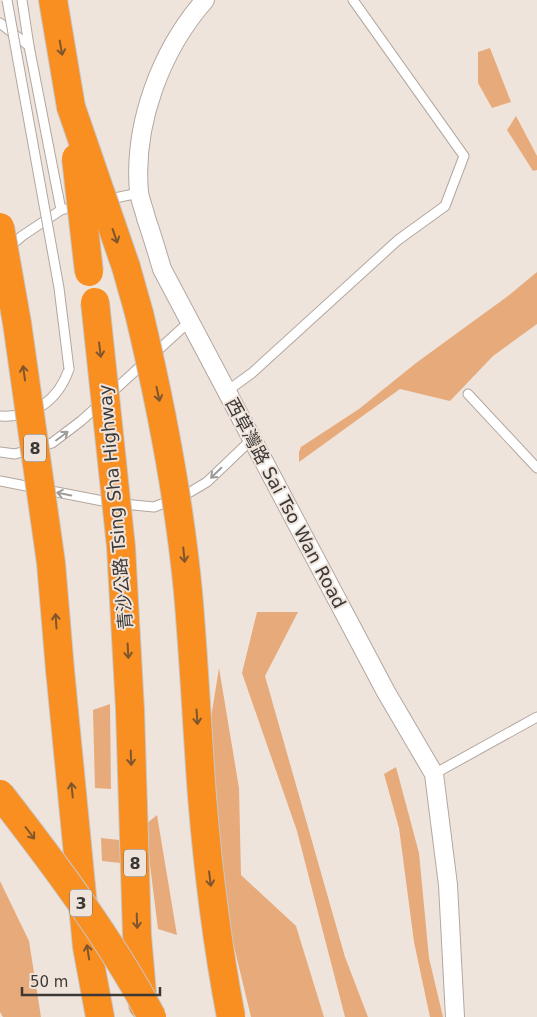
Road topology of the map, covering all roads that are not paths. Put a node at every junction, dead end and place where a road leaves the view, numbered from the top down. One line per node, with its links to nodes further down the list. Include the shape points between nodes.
1 (7, 0): 16 (lane, bridge, via 59,288 68,370 64,382 49,402 14,416)
2 (22, 0): 7 (lane)
3 (53, 0): 8 (highway, 青沙公路 Tsing Sha Highway / 8, one-way to 8)
4 (205, 0): 9 (street, 西草灣路 Sai Tso Wan Road, via 175,43 153,90 141,141)
5 (353, 0): 14 (lane, via 464,156 445,206 398,240 252,372)
6 (0, 23): 7 (lane)
7 (29, 46): 10 (lane)
8 (71, 107): 25 (highway, 青沙公路 Tsing Sha Highway / 8, one-way to 25, bridge, via 122,546); 27 (highway, one-way to 27, bridge, via 126,267 164,428 188,593 207,848)
9 (139, 193): 10 (lane); 13 (street, 西草灣路 Sai Tso Wan Road, via 162,269)
10 (62, 210): 11 (lane)
11 (11, 231): 12 (lane); 24 (highway, 8, one-way to 11, bridge, via 87,947 52,563 17,323)
12 (0, 255)
13 (190, 321): 14 (street, 西草灣路 Sai Tso Wan Road); 18 (lane, one-way to 13, via 15,454 52,443 81,421)
14 (226, 391): 17 (street, 西草灣路 Sai Tso Wan Road)
15 (468, 394): 19 (lane)
16 (0, 416)
17 (252, 440): 20 (lane, one-way to 20, via 207,482 154,506 113,503); 22 (street, 西草灣路 Sai Tso Wan Road, via 386,692)
18 (0, 452)
19 (537, 468)
20 (0, 481)
21 (537, 717): 22 (lane)
22 (434, 774): 28 (street, 西草灣路 Sai Tso Wan Road, via 448,885)
23 (0, 794): 26 (highway, 3, one-way to 26, bridge, via 131,976)
24 (100, 1017)
25 (144, 1017)
26 (152, 1017)
27 (231, 1017)
28 (455, 1017)

